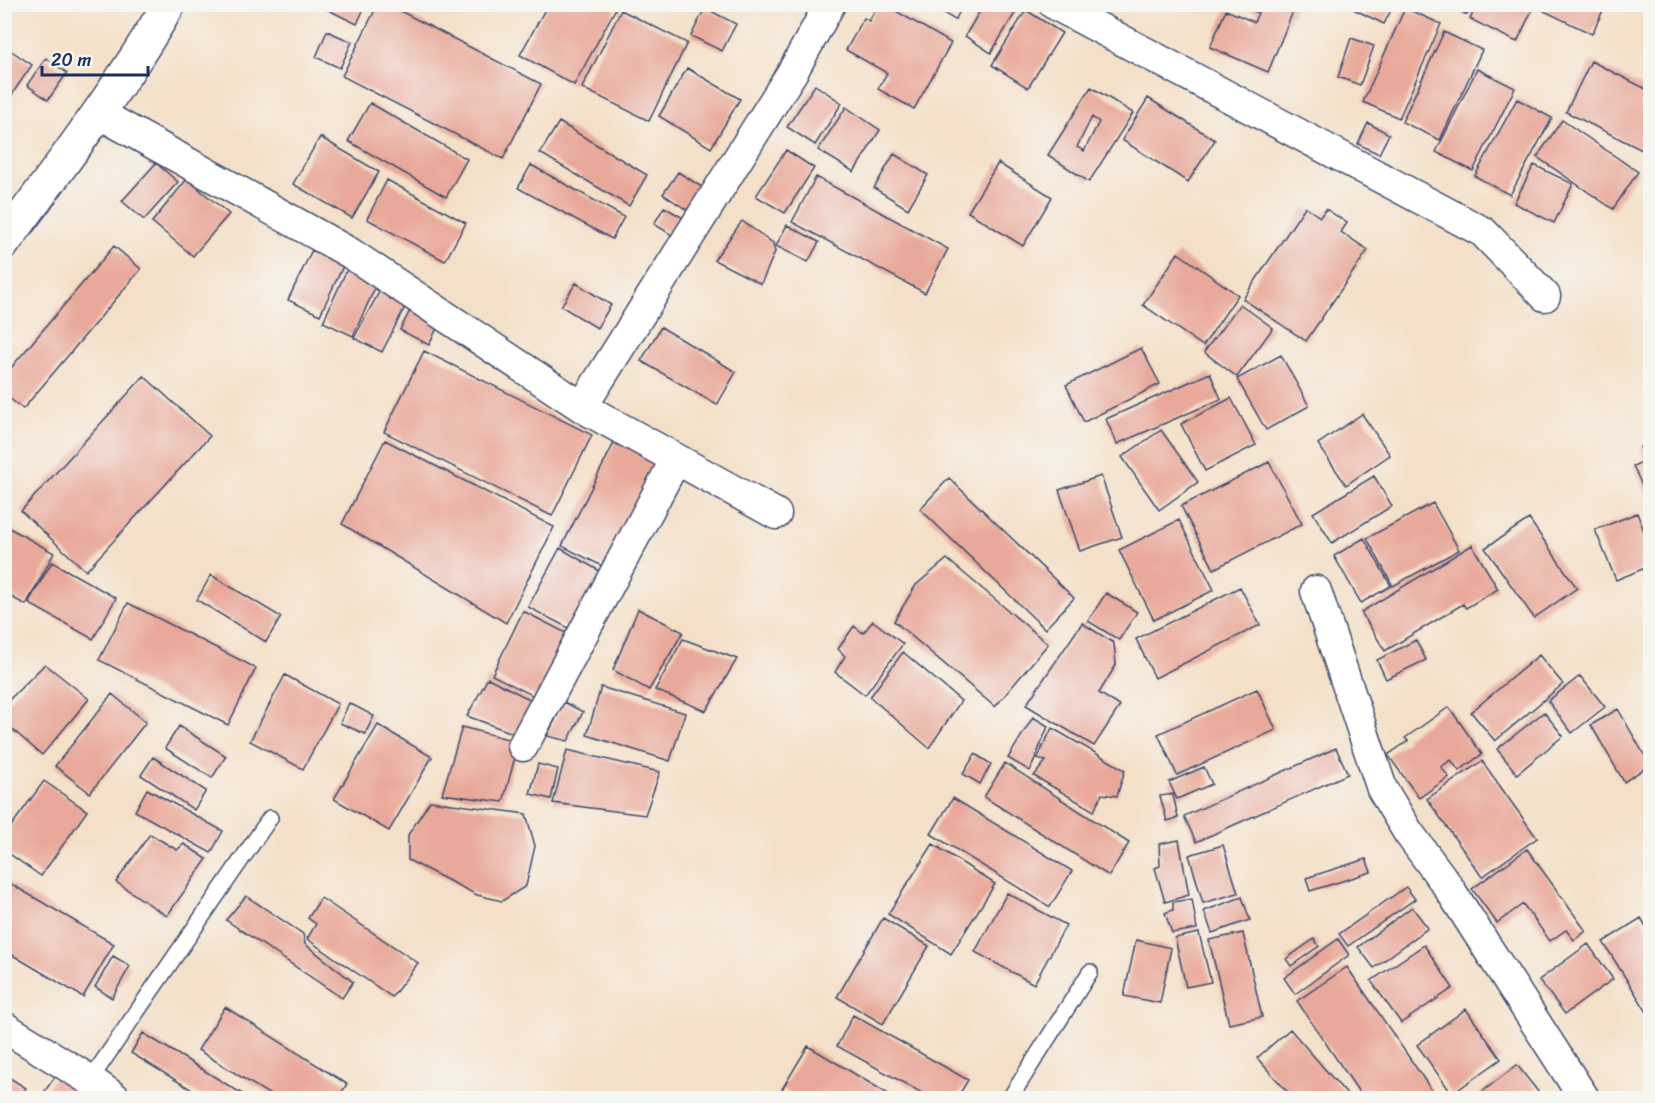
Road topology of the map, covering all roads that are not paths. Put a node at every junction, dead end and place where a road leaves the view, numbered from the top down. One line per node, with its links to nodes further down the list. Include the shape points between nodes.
1 (169, 4): 4 (street)
2 (830, 4): 7 (street, via 793,71)
3 (1054, 4): 6 (street, via 1483,232)
4 (100, 114): 5 (street); 7 (street, via 350,253)
5 (4, 242)
6 (1545, 296)
7 (582, 407): 8 (street)
8 (676, 459): 9 (street); 11 (street)
9 (776, 514)
10 (1316, 591): 18 (street, via 1382,789)
11 (523, 746)
12 (270, 818): 15 (lane)
13 (1090, 972): 17 (lane)
14 (4, 1027): 15 (street)
15 (90, 1080): 16 (street)
16 (115, 1098)
17 (1010, 1098)
18 (1584, 1098)

